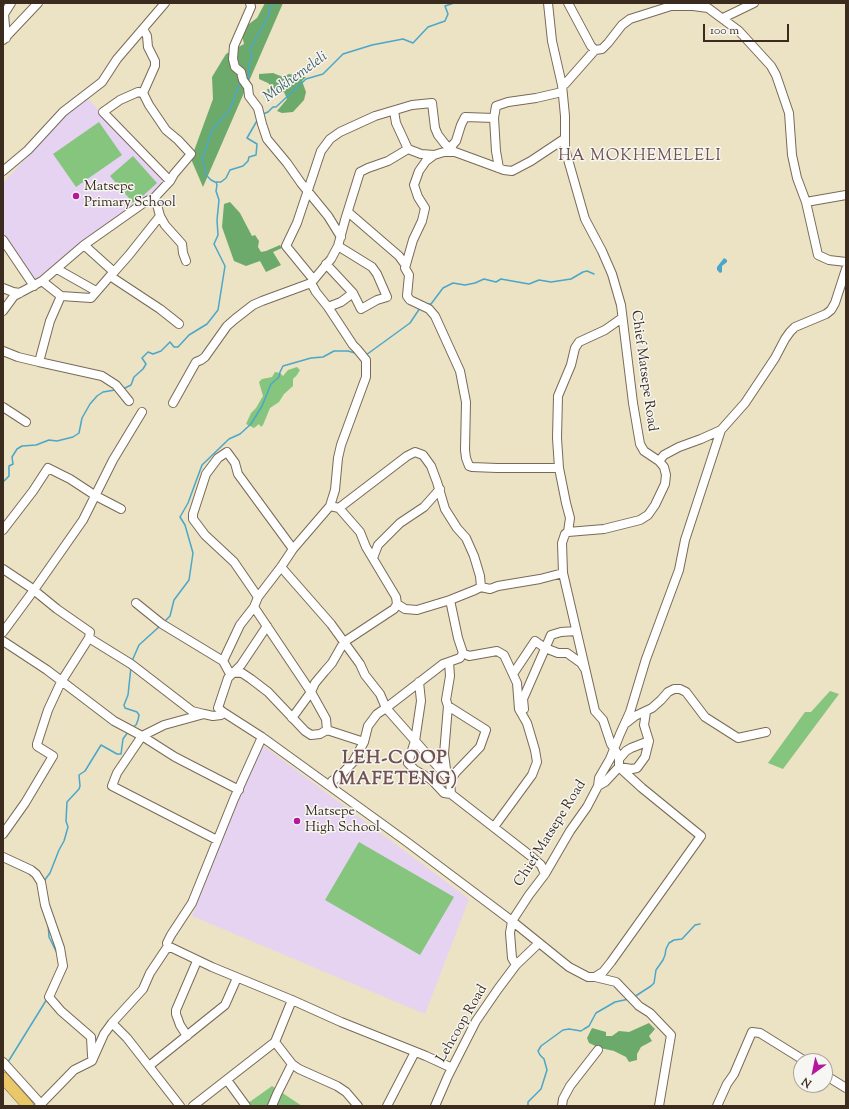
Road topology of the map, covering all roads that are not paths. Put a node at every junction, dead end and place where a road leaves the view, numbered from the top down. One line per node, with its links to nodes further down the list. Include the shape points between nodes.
1 (11, 3): 12 (street, via 4,14)
2 (38, 3): 12 (street)
3 (165, 3): 11 (street)
4 (250, 3): 25 (street, via 251,7 234,46 235,67 241,72 249,96 258,108 268,139)
5 (548, 3): 14 (street, Chief Matsepe Road, via 552,41)
6 (568, 3): 13 (street)
7 (754, 3): 10 (street)
8 (673, 5): 9 (street); 13 (street, via 630,19 602,49)
9 (706, 5): 10 (street)
10 (723, 18): 29 (street, via 739,31 776,74 789,113 792,155)
11 (143, 30): 15 (street, via 155,66); 23 (street, via 117,58 102,82 63,112 28,150)
12 (4, 39)
13 (595, 50): 14 (street)
14 (562, 88): 17 (street, via 536,98 496,106); 18 (street, Chief Matsepe Road)
15 (144, 93): 24 (street, via 166,130 191,154); 24 (street, via 138,92 120,100 103,112)
16 (394, 111): 19 (street, via 396,123); 20 (street, via 432,103 435,128 441,140); 25 (street, via 375,116 330,139 321,151)
17 (494, 118): 20 (street, via 465,117); 22 (street)
18 (564, 139): 22 (street, via 512,171); 53 (street, Chief Matsepe Road, via 585,219 612,274)
19 (408, 149): 21 (street); 31 (street, via 388,161 360,172)
20 (452, 150): 21 (street); 22 (street)
21 (434, 155): 38 (street, via 426,161 414,185 425,208)
22 (499, 168)
23 (3, 172)
24 (170, 181): 27 (street)
25 (307, 191): 32 (street, via 328,216); 44 (street, via 297,223 286,246)
26 (846, 196): 29 (street)
27 (155, 197): 28 (street); 30 (street)
28 (145, 202): 30 (street); 34 (street)
29 (806, 202): 37 (street, via 818,255)
30 (158, 212): 36 (street, via 165,225 182,244); 42 (street, via 129,255)
31 (348, 212): 32 (street); 38 (street)
32 (341, 237): 35 (street)
33 (3, 240): 45 (street)
34 (84, 245): 40 (street); 42 (street)
35 (338, 246): 39 (street); 49 (street, via 372,267 387,297 361,309)
36 (186, 261)
37 (846, 262)
38 (406, 263): 64 (street, via 405,268 409,275 407,296 429,309 435,316 460,370 466,402 465,450 469,466)
39 (326, 264): 44 (street); 49 (street)
40 (57, 269): 43 (street); 47 (street)
41 (846, 269): 62 (street, via 831,310 795,327 790,332 745,403)
42 (112, 274): 47 (street); 54 (street)
43 (42, 281): 45 (street); 50 (street)
44 (312, 281): 51 (street, via 316,292); 58 (street, via 262,301 227,326 205,357 196,362)
45 (34, 286): 48 (street)
46 (3, 288): 48 (street)
47 (96, 291): 50 (street, via 94,296 88,299)
48 (20, 293): 52 (street, via 14,296)
49 (353, 293): 51 (street)
50 (60, 296): 56 (street)
51 (328, 307): 67 (street, via 353,346 366,360 367,367 366,377 341,445 335,490)
52 (3, 311)
53 (622, 318): 63 (street, Chief Matsepe Road, via 640,444 644,451); 64 (street, via 605,330 579,342 575,348 558,396 557,438)
54 (179, 324)
55 (3, 351): 56 (street)
56 (39, 362): 57 (street, via 102,376 116,386)
57 (129, 401)
58 (173, 403)
59 (3, 407): 61 (street)
60 (142, 412): 66 (street, via 113,460)
61 (26, 422)
62 (721, 430): 63 (street, via 679,447 664,455); 107 (street, Chief Matsepe Road, via 679,570)
63 (659, 461): 71 (street, via 664,467 665,484 648,515 640,520 604,529)
64 (560, 468): 71 (street, via 570,518)
65 (440, 489): 68 (street, via 424,455 415,452); 73 (street, via 424,507 400,523 378,545); 77 (street, via 445,509 466,538 474,556)
66 (96, 496): 69 (street); 70 (street, via 48,468); 78 (street, via 83,520)
67 (330, 506): 68 (street); 72 (street)
68 (339, 508): 73 (street, via 360,532)
69 (121, 509)
70 (3, 530)
71 (568, 532): 76 (street, via 562,543)
72 (293, 549): 74 (street); 79 (street, via 238,474 235,463 227,452 218,458 206,474 193,514 194,518 205,534 234,562)
73 (372, 558): 82 (street, via 396,597)
74 (281, 567): 79 (street); 89 (street)
75 (3, 569): 78 (street)
76 (563, 573): 77 (street, via 490,589); 85 (street)
77 (481, 587): 80 (street)
78 (34, 590): 86 (street); 87 (street, via 90,632)
79 (258, 597): 83 (street)
80 (450, 600): 82 (street, via 417,610 405,609); 91 (street)
81 (136, 603): 92 (street, via 162,624)
82 (397, 604): 89 (street, via 394,609)
83 (254, 607): 84 (street); 92 (street, via 240,625)
84 (267, 626): 94 (street, via 241,665); 99 (street)
85 (576, 631): 90 (street, via 551,635); 95 (street)
86 (3, 632)
87 (89, 638): 97 (street); 104 (street, via 131,664 192,711)
88 (3, 641): 97 (street)
89 (344, 642): 99 (street, via 332,663 315,682); 101 (street, via 380,694)
90 (545, 648): 95 (street, via 567,654 581,663); 96 (street, via 535,641); 106 (street, via 523,699)
91 (463, 653): 93 (street, via 460,658); 96 (street, via 469,656 497,650 504,655)
92 (223, 661): 94 (street, via 229,672)
93 (450, 662): 98 (street, via 443,664); 100 (street, via 446,700)
94 (233, 672): 102 (street, via 228,678 218,708); 105 (street, via 242,673 268,692)
95 (587, 672): 108 (street, via 595,711)
96 (513, 674): 106 (street, via 517,683 519,709)
97 (61, 682): 112 (street, via 114,721); 125 (street, via 48,710 37,744 53,756)
98 (419, 682): 101 (street); 114 (street, via 421,701)
99 (311, 692): 105 (street); 109 (street, via 326,719)
100 (448, 706): 119 (street, via 444,754); 119 (street, via 486,730 480,746)
101 (386, 708): 114 (street); 116 (street, via 376,714 368,726)
102 (223, 712): 104 (street, via 221,715 213,716); 113 (street)
103 (646, 712): 107 (street); 110 (street, via 668,692 680,689 686,692 704,717 738,738); 115 (street, via 644,725)
104 (204, 714): 112 (street, via 164,724)
105 (292, 718): 109 (street, via 311,735)
106 (524, 718): 124 (street, via 537,762 526,784)
107 (625, 723): 111 (street, Chief Matsepe Road)
108 (606, 726): 111 (street); 117 (street)
109 (327, 730): 116 (street)
110 (766, 732)
111 (620, 734): 117 (street, Chief Matsepe Road)
112 (142, 736): 122 (street, via 174,757); 126 (street, via 117,773 112,786)
113 (262, 737): 120 (street); 122 (street)
114 (415, 741): 119 (street); 123 (street, via 408,763 432,780 444,793)
115 (648, 741): 118 (street, via 632,748); 118 (street, via 644,757 636,768 632,769)
116 (364, 742): 120 (street, via 353,762 332,781)
117 (614, 748): 118 (street); 121 (street, Chief Matsepe Road, via 599,778)
118 (619, 763): 121 (street, via 605,782); 134 (street, via 642,788 701,836 611,962)
119 (448, 779): 123 (street)
120 (330, 786): 129 (street)
121 (598, 786): 128 (street, Chief Matsepe Road)
122 (238, 790): 126 (street)
123 (451, 794): 124 (street)
124 (494, 827): 128 (street, via 536,860)
125 (3, 834)
126 (217, 840): 131 (street, via 192,902 171,935)
127 (3, 857): 143 (street, via 31,870 41,882 63,966 49,998 91,1037)
128 (545, 874): 129 (street, Chief Matsepe Road)
129 (512, 921): 130 (street); 133 (street, via 512,958)
130 (540, 943): 133 (street, Lehcoop Road); 134 (street, via 569,967 588,977)
131 (168, 946): 132 (street); 137 (street, via 150,973 144,989)
132 (197, 961): 135 (street); 138 (street, via 176,1010 180,1025)
133 (516, 965): 147 (street, Lehcoop Road, via 476,1021)
134 (595, 977): 162 (street, via 616,982 671,1035)
135 (237, 978): 136 (street); 138 (street, via 225,1006)
136 (292, 1000): 139 (street); 141 (street)
137 (112, 1023): 143 (street); 146 (street)
138 (187, 1036): 146 (street)
139 (275, 1042): 145 (street); 149 (street)
140 (598, 1050): 161 (street, via 570,1086)
141 (415, 1052): 147 (street); 159 (street)
142 (793, 1054): 163 (street, via 760,1033 752,1032)
143 (92, 1061): 152 (street, via 70,1073)
144 (3, 1062): 152 (street)
145 (292, 1064): 157 (street); 158 (street, via 346,1092)
146 (149, 1066): 154 (street)
147 (452, 1068): 160 (street, Lehcoop Road)
148 (3, 1078): 153 (main road)
149 (227, 1080): 155 (street); 156 (street)
150 (833, 1080): 151 (street)
151 (846, 1088)
152 (40, 1105)
153 (28, 1106)
154 (180, 1106)
155 (193, 1106)
156 (246, 1106)
157 (272, 1106)
158 (358, 1106)
159 (387, 1106)
160 (435, 1106)
161 (562, 1106)
162 (660, 1106)
163 (717, 1106)

